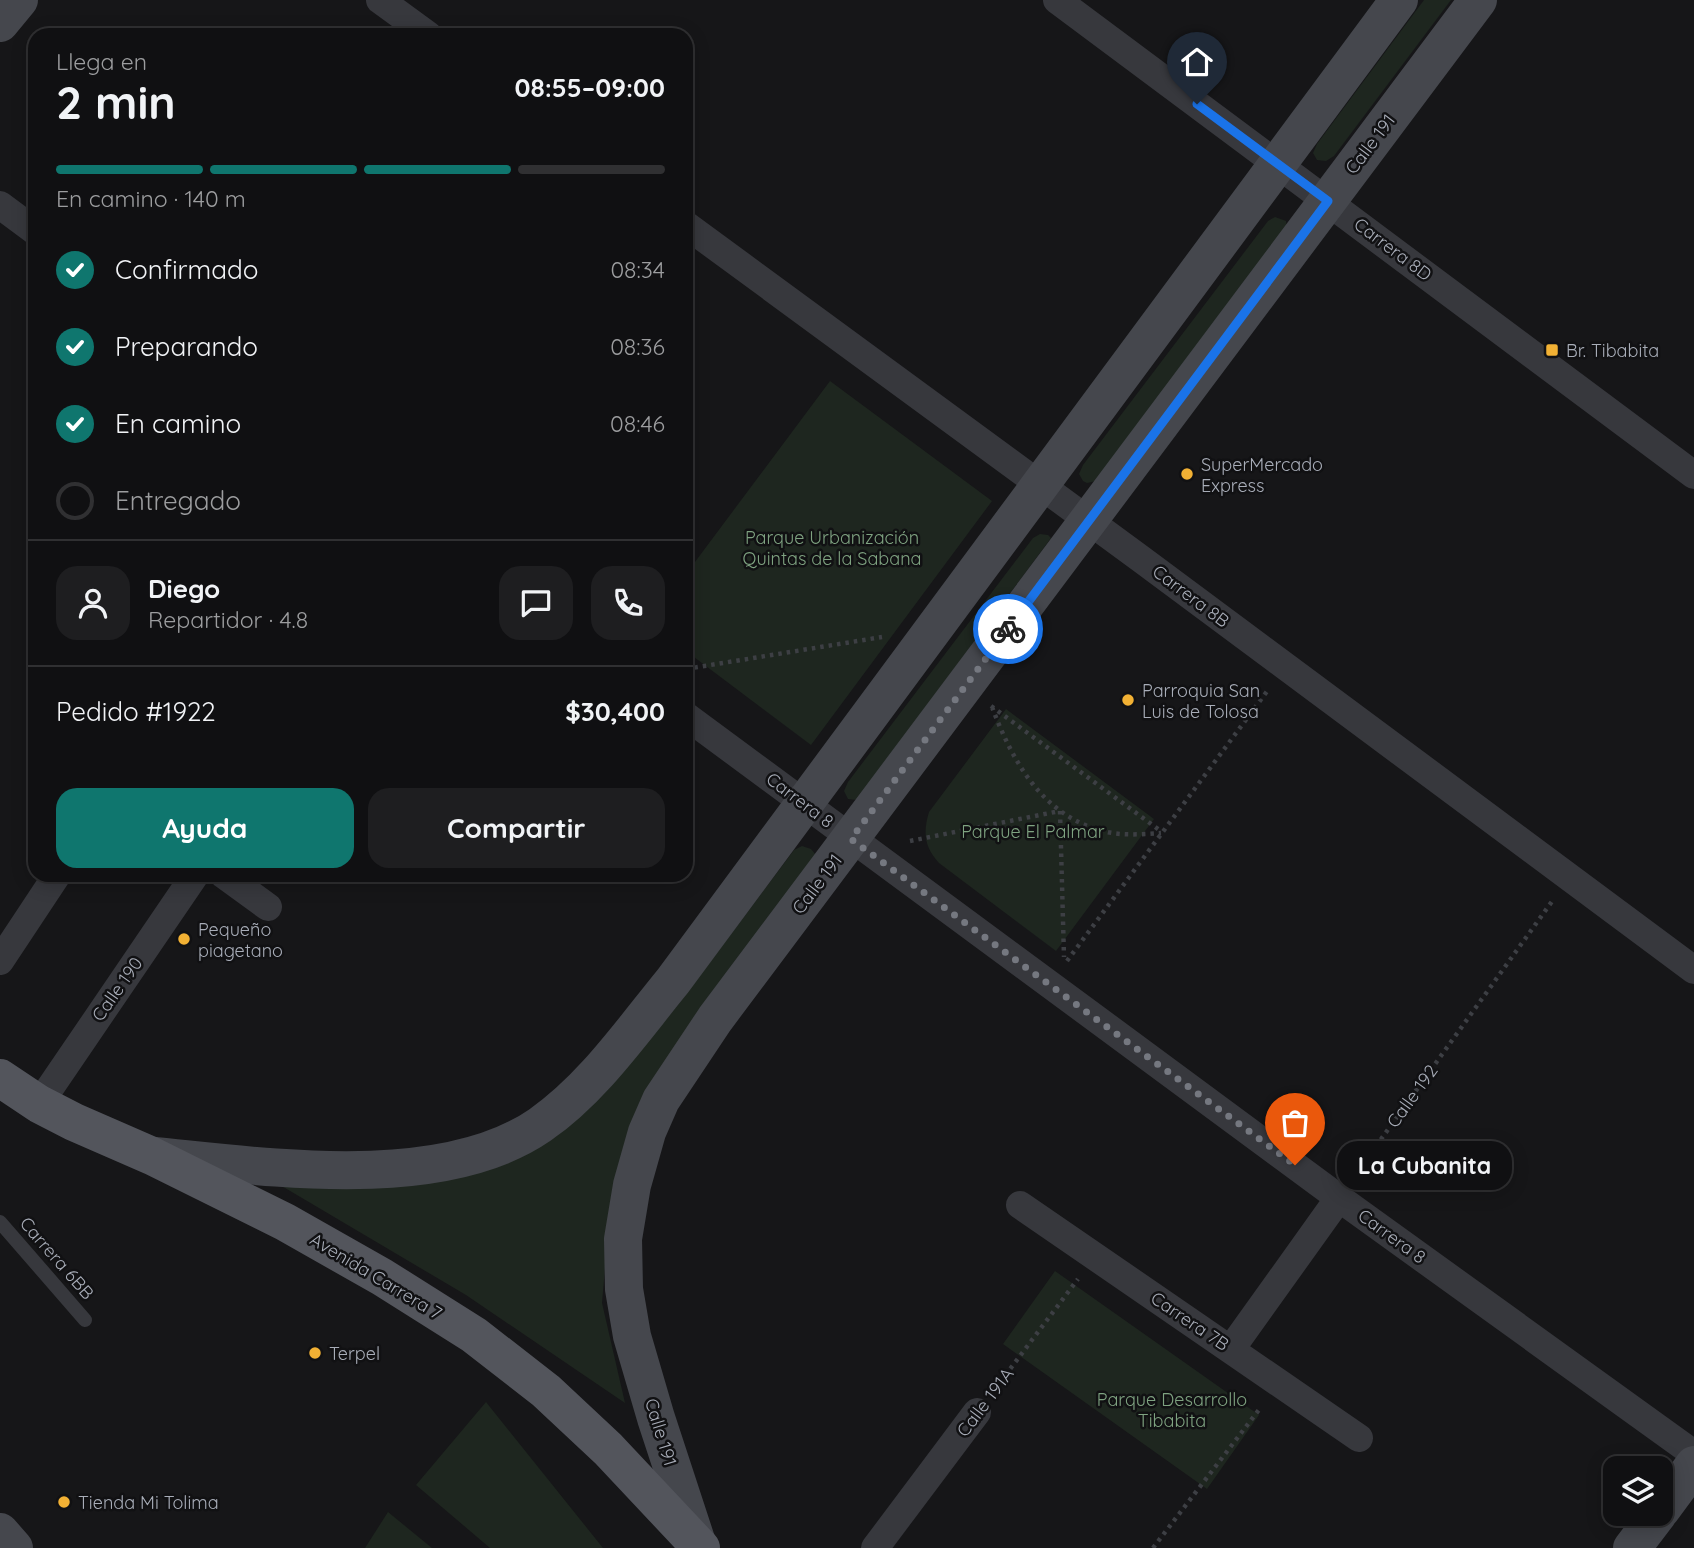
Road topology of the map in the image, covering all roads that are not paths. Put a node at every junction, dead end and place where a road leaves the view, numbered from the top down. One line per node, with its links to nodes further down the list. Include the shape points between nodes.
1 (19, 0): 6 (street)
2 (380, 0): 7 (street)
3 (1057, 0): 8 (street, Carrera 8D)
4 (1399, 0): 8 (street)
5 (1478, 0): 9 (street, Calle 191)
6 (0, 23)
7 (418, 28)
8 (1278, 164): 9 (street, Carrera 8D); 14 (street)
9 (1328, 201): 13 (street, Carrera 8D); 15 (street, Calle 191)
10 (0, 205): 11 (street)
11 (28, 226)
12 (693, 230): 14 (street, Carrera 8B)
13 (1694, 475)
14 (1040, 485): 15 (street, Carrera 8B); 17 (street)
15 (1089, 520): 18 (street, Calle 191); 24 (street, Carrera 8B)
16 (693, 721): 17 (street, Carrera 8)
17 (805, 804): 18 (street, Carrera 8); 27 (street, via 615,1052 540,1125 509,1142 461,1158 373,1169 268,1167)
18 (851, 839): 28 (street, Carrera 8); 40 (street, Calle 191, via 677,1073 647,1132 632,1185 622,1240 632,1336)
19 (52, 882): 23 (street)
20 (190, 882): 26 (street, Calle 190)
21 (233, 882): 22 (street)
22 (268, 907)
23 (0, 961)
24 (1694, 971)
25 (0, 1078): 26 (main road, Avenida Carrera 7)
26 (38, 1104): 27 (main road, Avenida Carrera 7)
27 (152, 1156): 40 (main road, Avenida Carrera 7, via 285,1222 474,1335 555,1399)
28 (1339, 1198): 32 (street); 35 (street, Carrera 8)
29 (1020, 1205): 32 (street, Carrera 7B)
30 (0, 1222): 31 (lane, Carrera 6BB)
31 (85, 1320)
32 (1231, 1349): 34 (street, Carrera 7B)
33 (977, 1412): 42 (street, Calle 191A)
34 (1359, 1438)
35 (1694, 1454)
36 (1694, 1465): 37 (street)
37 (1673, 1493)
38 (1648, 1526): 43 (street)
39 (0, 1532): 41 (street)
40 (699, 1545)
41 (13, 1548)
42 (875, 1548)
43 (1632, 1548)

